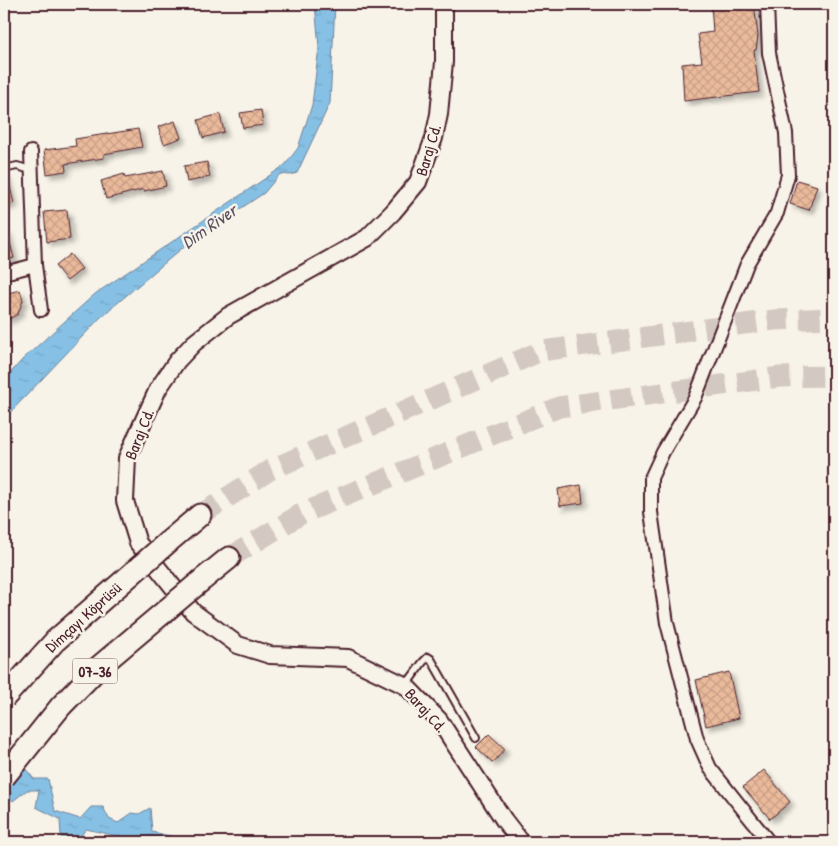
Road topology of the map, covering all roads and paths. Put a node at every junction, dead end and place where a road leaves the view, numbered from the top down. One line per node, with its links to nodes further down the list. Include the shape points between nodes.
1 (444, 4): 11 (street, Baraj Cd., via 444,62 439,114 418,182 367,238 228,316 194,343 158,389 127,458 125,501 138,542 193,612 238,645 270,655 348,658)
2 (767, 4): 16 (street, via 769,52 786,134 788,175 777,213 747,264 695,398 651,478 651,512 667,623 697,739 710,768)
3 (31, 152): 5 (street)
4 (4, 169): 5 (lane, via 17,166)
5 (30, 170): 6 (street)
6 (35, 265): 7 (street); 8 (street)
7 (4, 273)
8 (41, 310)
9 (200, 515): 12 (highway, Dimçayı Köprüsü, bridge, via 55,641)
10 (229, 558): 14 (highway, 07-36, bridge, via 100,666 60,706)
11 (406, 686): 13 (lane, via 423,662 431,658); 15 (street, Baraj Cd., via 439,720)
12 (4, 698)
13 (476, 738)
14 (4, 777)
15 (521, 842)
16 (769, 842)

